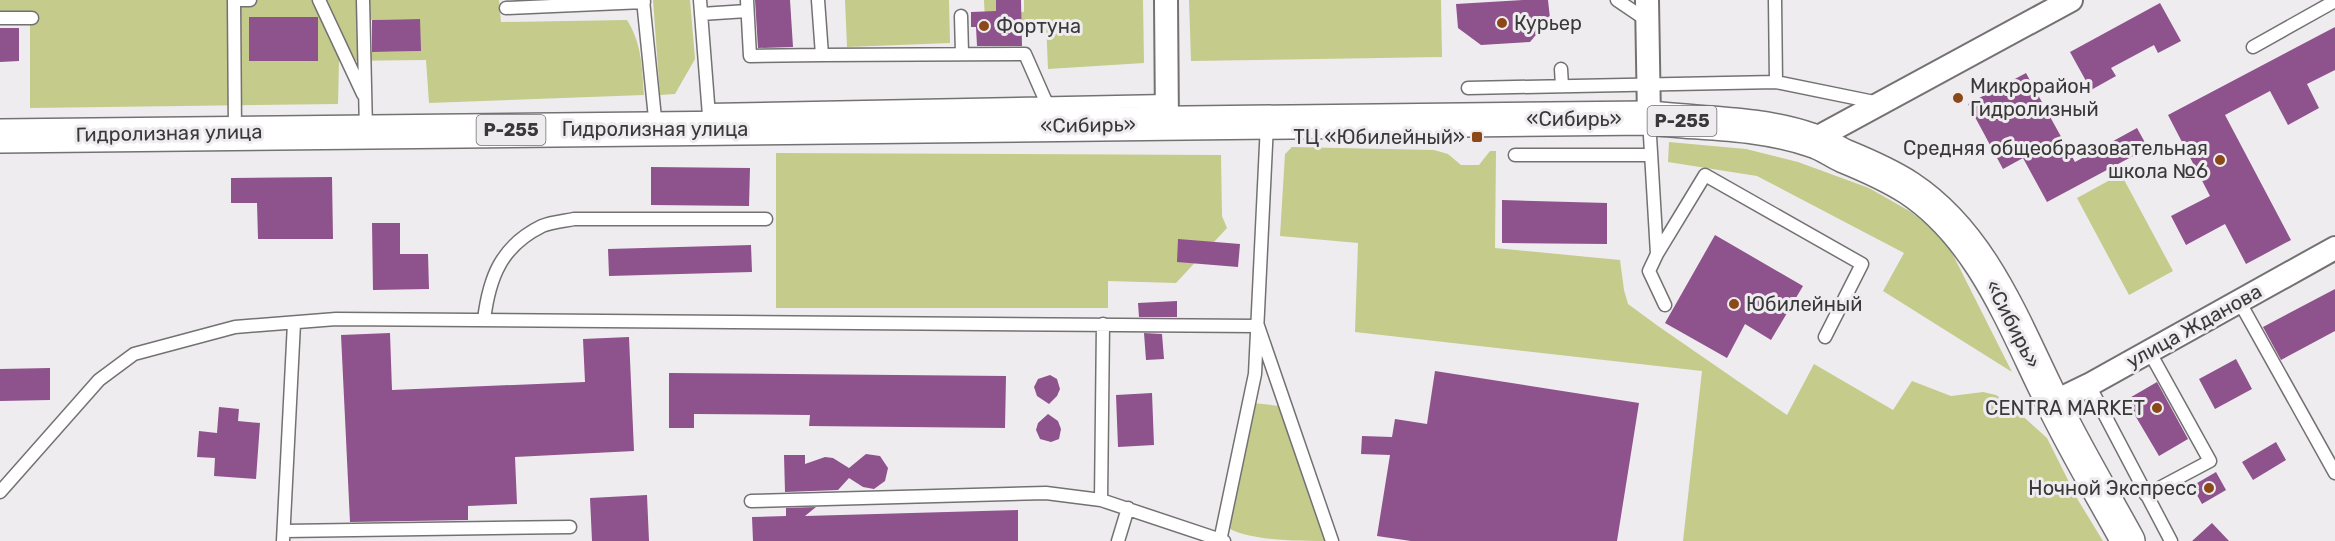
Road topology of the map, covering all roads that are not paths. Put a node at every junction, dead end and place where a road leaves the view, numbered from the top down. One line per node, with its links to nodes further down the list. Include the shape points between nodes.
1 (250, 0): 38 (lane, via 234,0)
2 (319, 0): 28 (lane)
3 (363, 0): 28 (lane)
4 (700, 0): 16 (lane)
5 (818, 0): 22 (lane)
6 (1166, 0): 31 (street)
7 (1617, 0): 15 (lane)
8 (1775, 0): 24 (lane)
9 (644, 1): 12 (lane); 36 (lane)
10 (2335, 1): 20 (lane)
11 (2062, 2): 29 (street)
12 (567, 3): 14 (lane)
13 (747, 6): 16 (lane); 22 (lane, via 750,56)
14 (506, 8)
15 (1648, 10): 25 (street)
16 (701, 14): 33 (lane)
17 (961, 16): 21 (lane)
18 (0, 18): 19 (lane)
19 (32, 18)
20 (2253, 47)
21 (962, 53): 22 (lane); 30 (lane, via 1025,54)
22 (822, 55)
23 (1561, 69): 26 (lane)
24 (1776, 82): 25 (lane); 29 (lane)
25 (1649, 84): 26 (lane); 32 (street)
26 (1562, 86): 27 (lane)
27 (1468, 88)
28 (365, 98): 37 (lane)
29 (1881, 103): 40 (street)
30 (1047, 104): 31 (lane); 33 (lane)
31 (1167, 113): 34 (highway, «Сибирь» / Р-255); 35 (highway, «Сибирь» / Р-255)
32 (1649, 118): 34 (highway, «Сибирь» / Р-255); 40 (highway, «Сибирь» / Р-255, via 1743,125); 42 (lane)
33 (710, 119): 35 (highway, Гидролизная улица / Р-255); 36 (highway, Гидролизная улица / Р-255)
34 (1267, 123): 51 (lane)
35 (1023, 126)
36 (656, 129): 37 (highway, Гидролизная улица / Р-255)
37 (366, 132): 38 (highway, Гидролизная улица / Р-255)
38 (235, 133): 39 (highway, Гидролизная улица / Р-255)
39 (0, 135)
40 (1813, 140): 55 (highway, «Сибирь» / Р-255, via 1899,182 1944,217 1994,284)
41 (1515, 155): 42 (lane)
42 (1651, 155): 45 (lane)
43 (766, 219): 48 (lane, via 574,219 543,225 515,244 498,265 488,290)
44 (2335, 248): 46 (street, улица Жданова)
45 (1657, 254): 47 (lane, via 1649,271); 52 (lane, via 1705,175 1862,264)
46 (2239, 301): 53 (street, улица Жданова); 56 (lane)
47 (1665, 305)
48 (484, 320): 49 (lane, via 336,319); 50 (lane)
49 (294, 323): 57 (lane, via 235,327 134,354 99,380); 63 (lane)
50 (1103, 324): 51 (lane); 59 (lane)
51 (1258, 326): 65 (lane, via 1255,374); 66 (lane)
52 (1824, 337)
53 (2149, 351): 54 (street, улица Жданова); 58 (lane, via 2210,461)
54 (2089, 385): 55 (street, улица Жданова); 58 (lane)
55 (2052, 403): 67 (highway, «Сибирь» / Р-255)
56 (2335, 473)
57 (0, 492)
58 (2146, 495): 68 (lane)
59 (1101, 500): 60 (lane, via 1046,493); 61 (lane)
60 (751, 501)
61 (1128, 508): 64 (lane); 65 (lane)
62 (570, 527): 63 (lane)
63 (284, 536)
64 (1118, 541)
65 (1222, 541)
66 (1332, 541)
67 (2128, 541)
68 (2171, 541)

